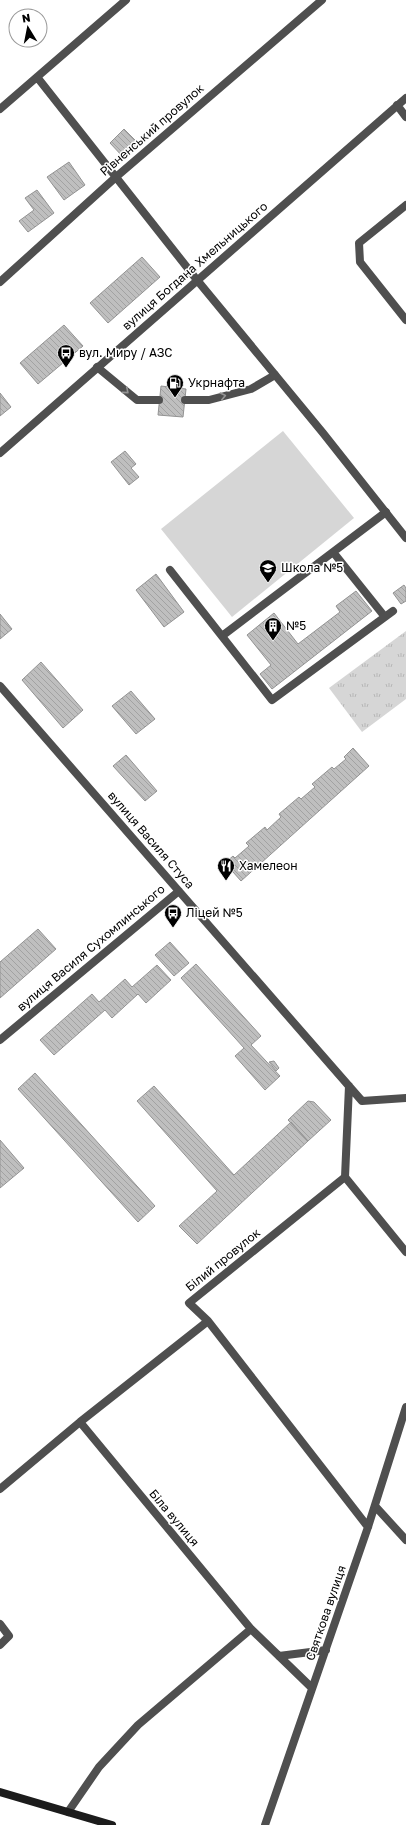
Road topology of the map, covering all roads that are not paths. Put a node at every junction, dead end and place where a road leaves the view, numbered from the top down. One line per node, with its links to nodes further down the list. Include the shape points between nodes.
1 (126, 0): 3 (street)
2 (322, 0): 8 (street, Рівненський провулок)
3 (37, 77): 6 (street); 8 (street)
4 (406, 98): 5 (street, вулиця Богдана Хмельницького)
5 (397, 105): 7 (street); 10 (street, вулиця Богдана Хмельницького)
6 (0, 109)
7 (406, 117)
8 (116, 177): 10 (street); 11 (street, Рівненський провулок)
9 (406, 205): 12 (street, via 359,243 360,262)
10 (197, 280): 13 (street, вулиця Богдана Хмельницького); 14 (street)
11 (0, 282)
12 (406, 320)
13 (97, 368): 15 (street, one-way to 15, via 137,400); 17 (street, вулиця Богдана Хмельницького)
14 (275, 375): 16 (street, one-way to 14, via 209,400 251,390); 18 (street)
15 (159, 400)
16 (185, 400)
17 (0, 454)
18 (386, 512): 19 (street); 20 (street)
19 (406, 538)
20 (333, 552): 23 (street); 24 (street)
21 (170, 570): 24 (street)
22 (394, 611): 23 (street)
23 (385, 617): 24 (street, via 272,700)
24 (222, 636)
25 (0, 686): 26 (street, вулиця Василя Стуса)
26 (179, 891): 27 (street, вулиця Василя Сухомлинського); 28 (street, вулиця Василя Стуса)
27 (0, 1040)
28 (349, 1086): 29 (street, вулиця Василя Стуса, via 362,1101); 30 (street)
29 (406, 1098)
30 (345, 1177): 31 (street); 32 (street, Білий провулок, via 189,1303)
31 (406, 1252)
32 (208, 1321): 34 (street); 37 (street, Білий провулок)
33 (406, 1407): 36 (street, Святкова вулиця)
34 (80, 1422): 35 (street); 40 (street, Біла вулиця)
35 (0, 1489)
36 (375, 1506): 37 (street, Святкова вулиця); 38 (street)
37 (368, 1527): 42 (street, Святкова вулиця)
38 (406, 1540)
39 (0, 1624): 41 (street, via 9,1636)
40 (251, 1629): 43 (street, Біла вулиця); 46 (street, via 138,1725 99,1767)
41 (0, 1645)
42 (326, 1650): 43 (street); 44 (street, Святкова вулиця)
43 (279, 1656): 44 (street, Біла вулиця)
44 (312, 1688): 48 (street, Святкова вулиця)
45 (0, 1792): 46 (main road)
46 (68, 1812): 47 (main road)
47 (112, 1825)
48 (265, 1825)

